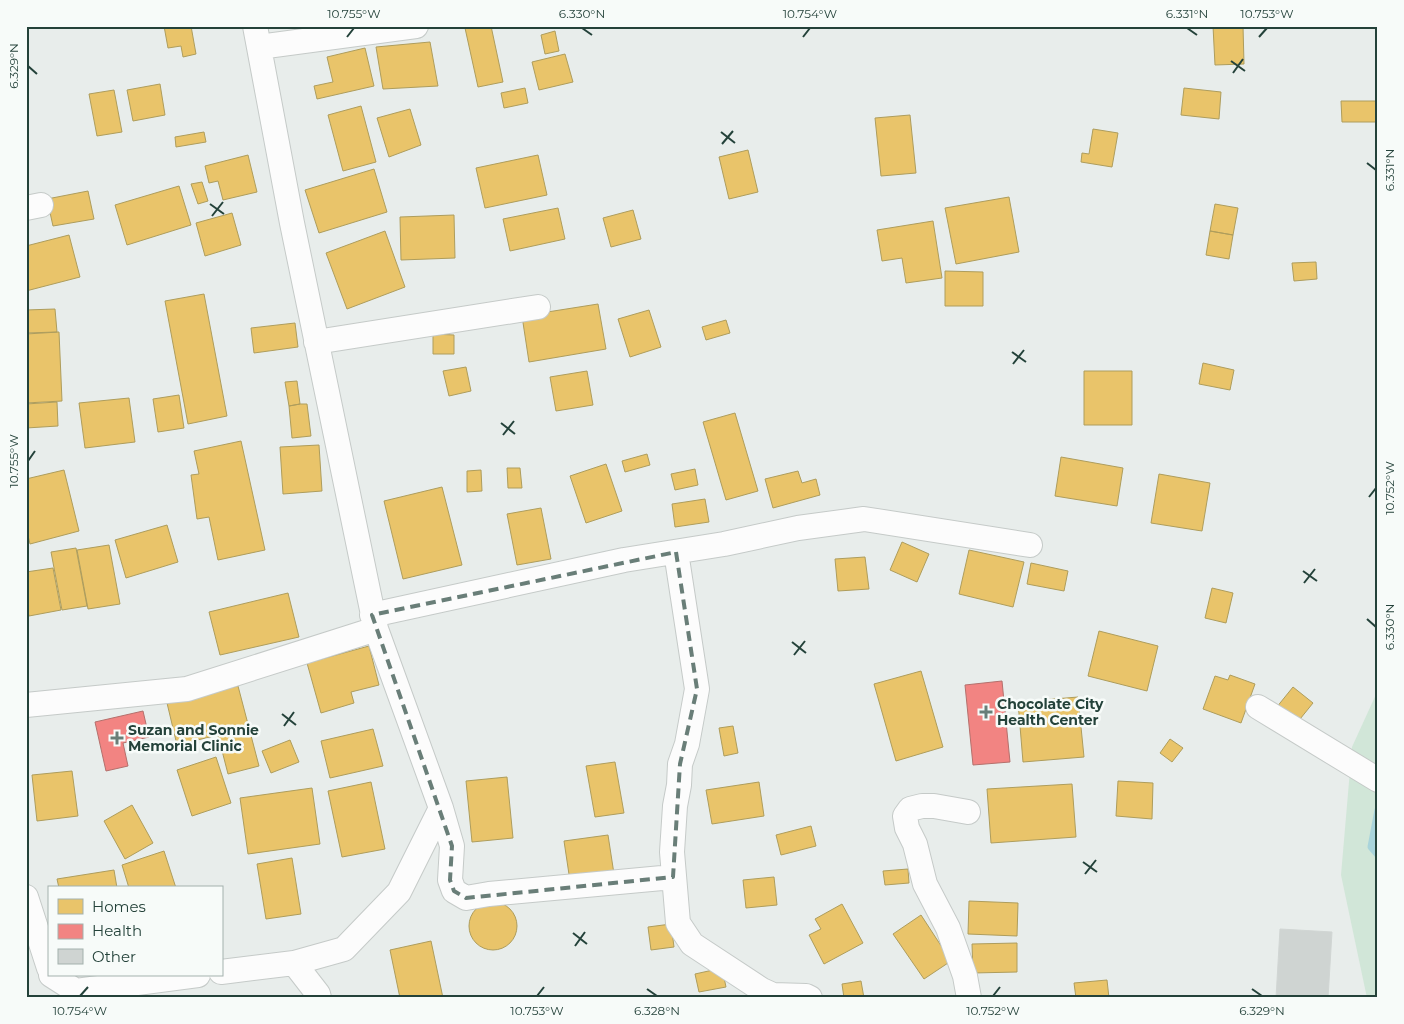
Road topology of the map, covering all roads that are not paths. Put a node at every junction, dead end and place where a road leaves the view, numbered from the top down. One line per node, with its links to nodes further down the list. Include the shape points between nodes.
1 (416, 26): 2 (street)
2 (257, 37): 4 (street)
3 (538, 307): 4 (street)
4 (316, 342): 7 (street)
5 (1030, 545): 6 (street, via 864,519 798,528)
6 (676, 552): 7 (street, via 624,560); 13 (street, via 697,689 680,764 672,852)
7 (374, 622): 8 (street, via 187,689); 11 (street)
8 (26, 705)
9 (1258, 706): 10 (street)
10 (1378, 780)
11 (441, 808): 13 (street, via 452,846 450,880 454,891 466,898); 15 (street, via 398,892 344,949)
12 (968, 812): 23 (street, via 922,806 910,809 905,816 925,884 948,928)
13 (673, 878): 20 (street, via 678,923 692,944)
14 (26, 897): 16 (street)
15 (294, 963): 17 (street); 21 (street)
16 (48, 966)
17 (222, 972)
18 (190, 976): 19 (street, via 76,991)
19 (52, 979)
20 (770, 997): 22 (street)
21 (319, 998)
22 (810, 998)
23 (969, 998)

